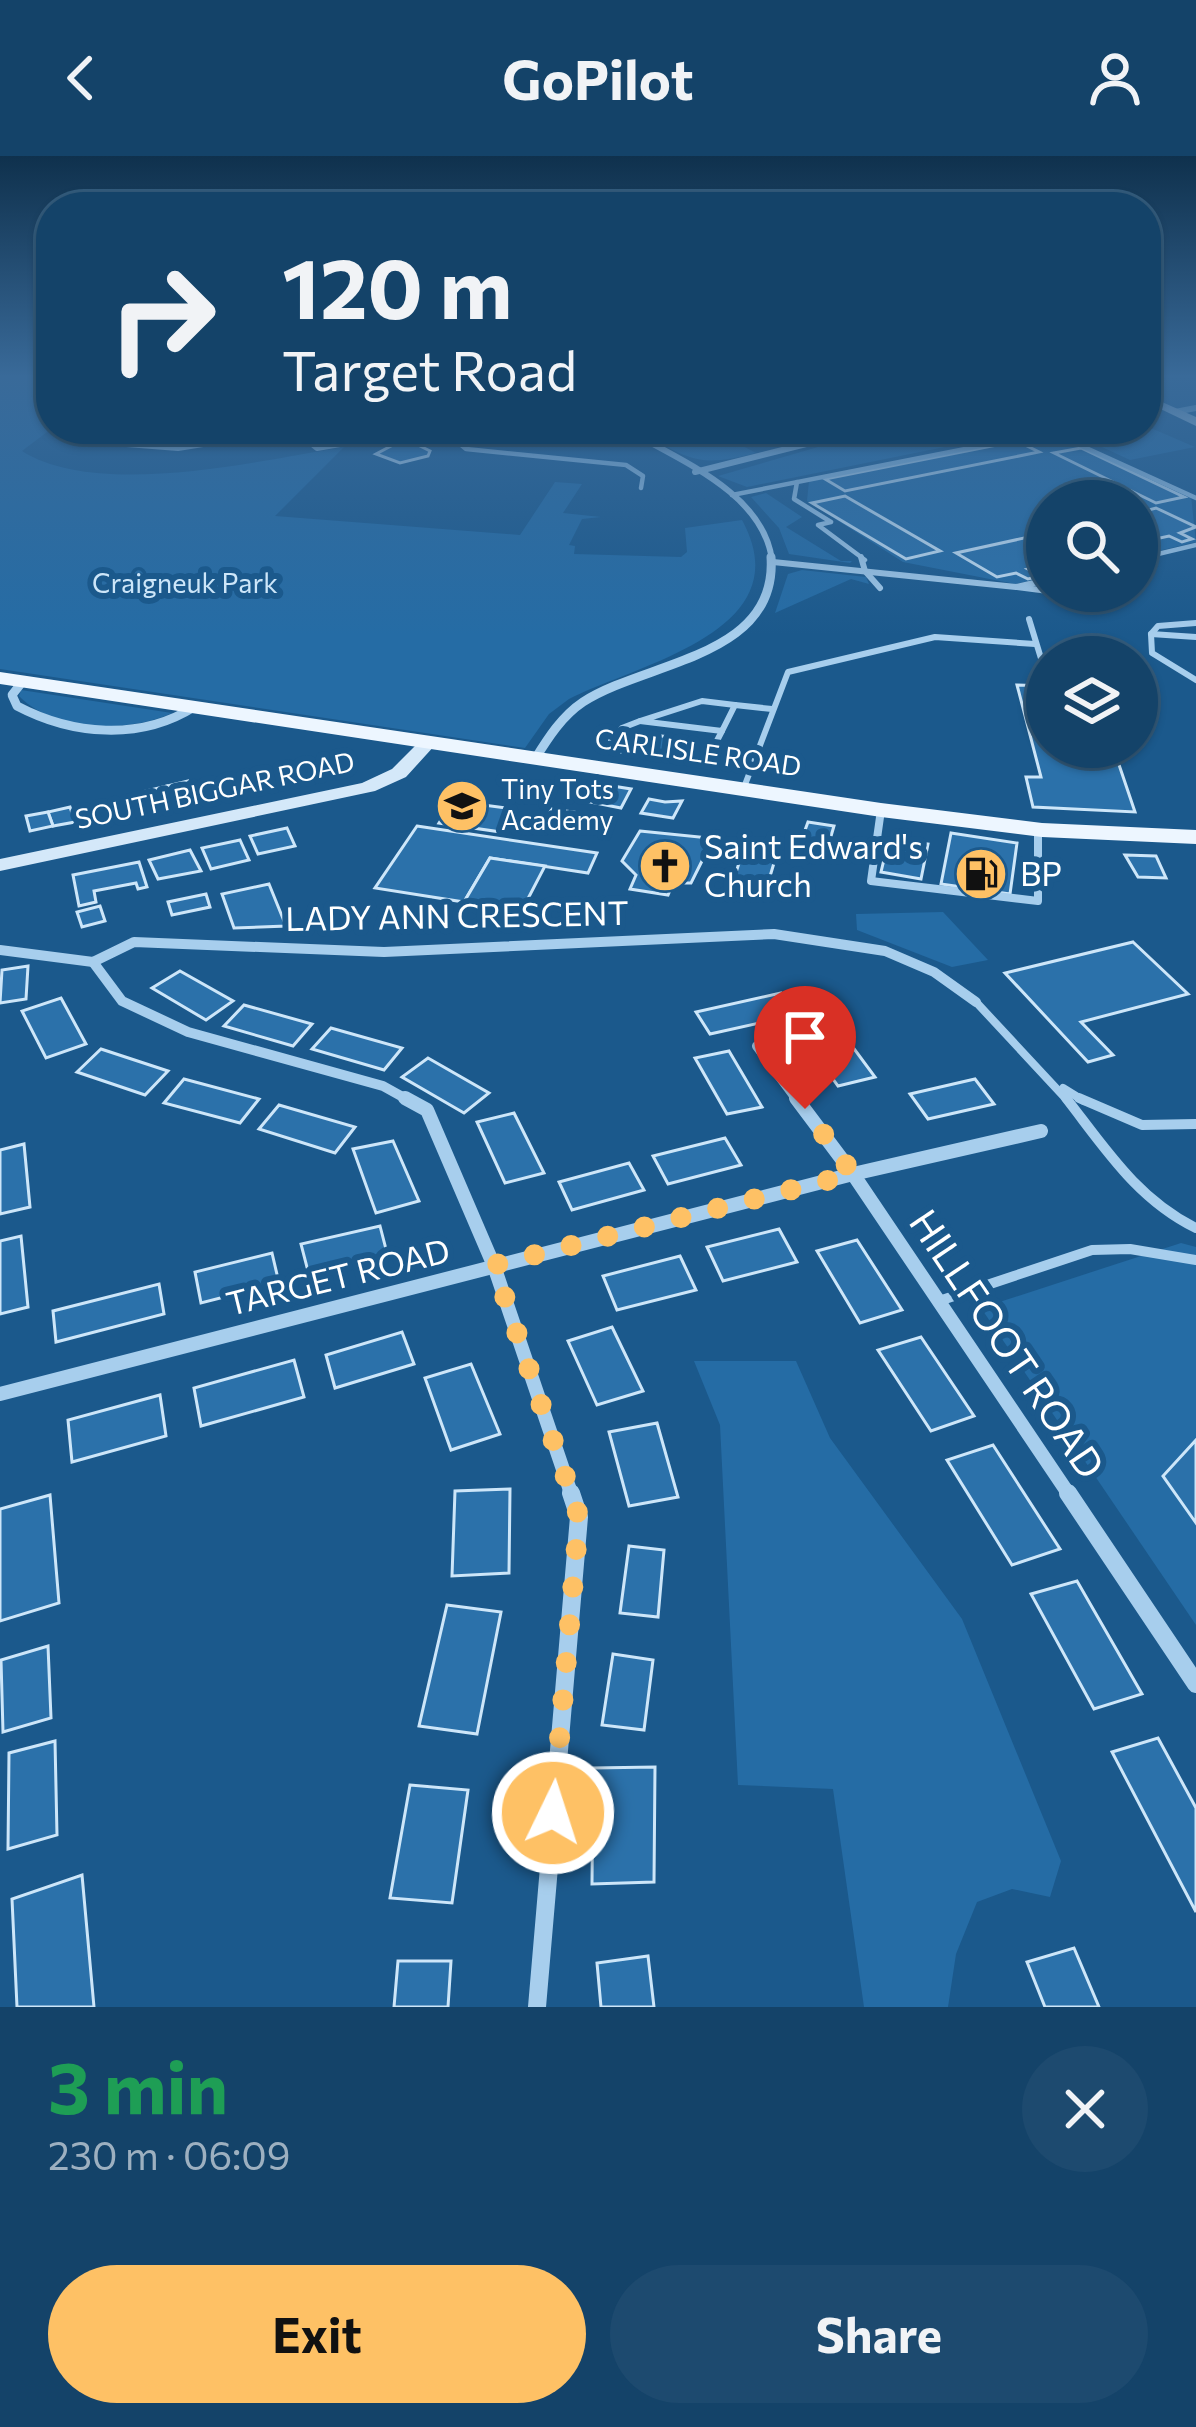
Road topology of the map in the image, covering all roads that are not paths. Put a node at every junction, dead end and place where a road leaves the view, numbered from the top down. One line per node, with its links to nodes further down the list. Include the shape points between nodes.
1 (600, 462): 8 (lane, via 626,465 643,476)
2 (680, 462): 6 (street)
3 (733, 462): 6 (street)
4 (893, 462): 7 (lane)
5 (1118, 462): 10 (lane)
6 (695, 472): 9 (street)
7 (797, 482): 9 (lane); 14 (lane, via 794,499 831,522 818,525 865,560)
8 (640, 488)
9 (731, 495): 13 (street, via 759,521)
10 (1196, 498)
11 (1196, 545): 12 (lane)
12 (1158, 554)
13 (772, 562): 14 (lane); 33 (street, via 756,611 736,631 676,667 590,697 563,716)
14 (866, 572): 16 (lane); 18 (lane)
15 (1026, 584): 16 (lane)
16 (1016, 586): 17 (lane)
17 (1026, 587)
18 (880, 588)
19 (1028, 620): 22 (lane)
20 (1196, 623): 21 (lane)
21 (1150, 634): 23 (lane); 26 (lane, via 1152,653)
22 (1033, 636)
23 (1196, 637)
24 (1026, 643): 29 (lane, via 935,637 801,666 788,672)
25 (11, 680): 28 (main road, CARLISLE ROAD); 28 (street, CARLISLE ROAD, via 17,706 73,726 146,726)
26 (1196, 680)
27 (735, 704): 29 (lane); 30 (lane, via 702,701); 31 (lane)
28 (194, 707): 32 (main road, CARLISLE ROAD)
29 (772, 709): 34 (lane)
30 (640, 721): 31 (lane); 31 (lane, via 615,733 616,750 699,762)
31 (722, 731)
32 (428, 744): 33 (main road, CARLISLE ROAD); 38 (street, SOUTH BIGGAR ROAD, via 399,773 368,787)
33 (536, 759): 34 (main road, CARLISLE ROAD)
34 (743, 790): 35 (main road, CARLISLE ROAD)
35 (881, 810): 36 (main road, CARLISLE ROAD); 36 (lane, via 871,881 1037,901)
36 (1038, 830): 37 (main road, CARLISLE ROAD)
37 (1196, 836)
38 (0, 865)
39 (0, 950): 40 (street, LADY ANN CRESCENT)
40 (93, 962): 41 (street, LADY ANN CRESCENT, via 134,942 384,952 775,934 885,952 934,972); 49 (street, via 122,1000 188,1033 383,1086 427,1110)
41 (976, 1002): 43 (lane)
42 (757, 1046): 46 (street, HILLFOOT ROAD)
43 (1053, 1082): 44 (lane, via 1136,1126); 47 (lane, via 1142,1195)
44 (1196, 1124)
45 (1040, 1131): 46 (street, TARGET ROAD)
46 (853, 1174): 49 (street, TARGET ROAD); 50 (street, HILLFOOT ROAD)
47 (1196, 1228)
48 (1196, 1260): 50 (lane, via 1092,1250)
49 (494, 1265): 51 (street, TARGET ROAD); 53 (street, via 579,1517)
50 (939, 1301): 52 (street, HILLFOOT ROAD)
51 (0, 1394)
52 (1196, 1684)
53 (537, 2007)

